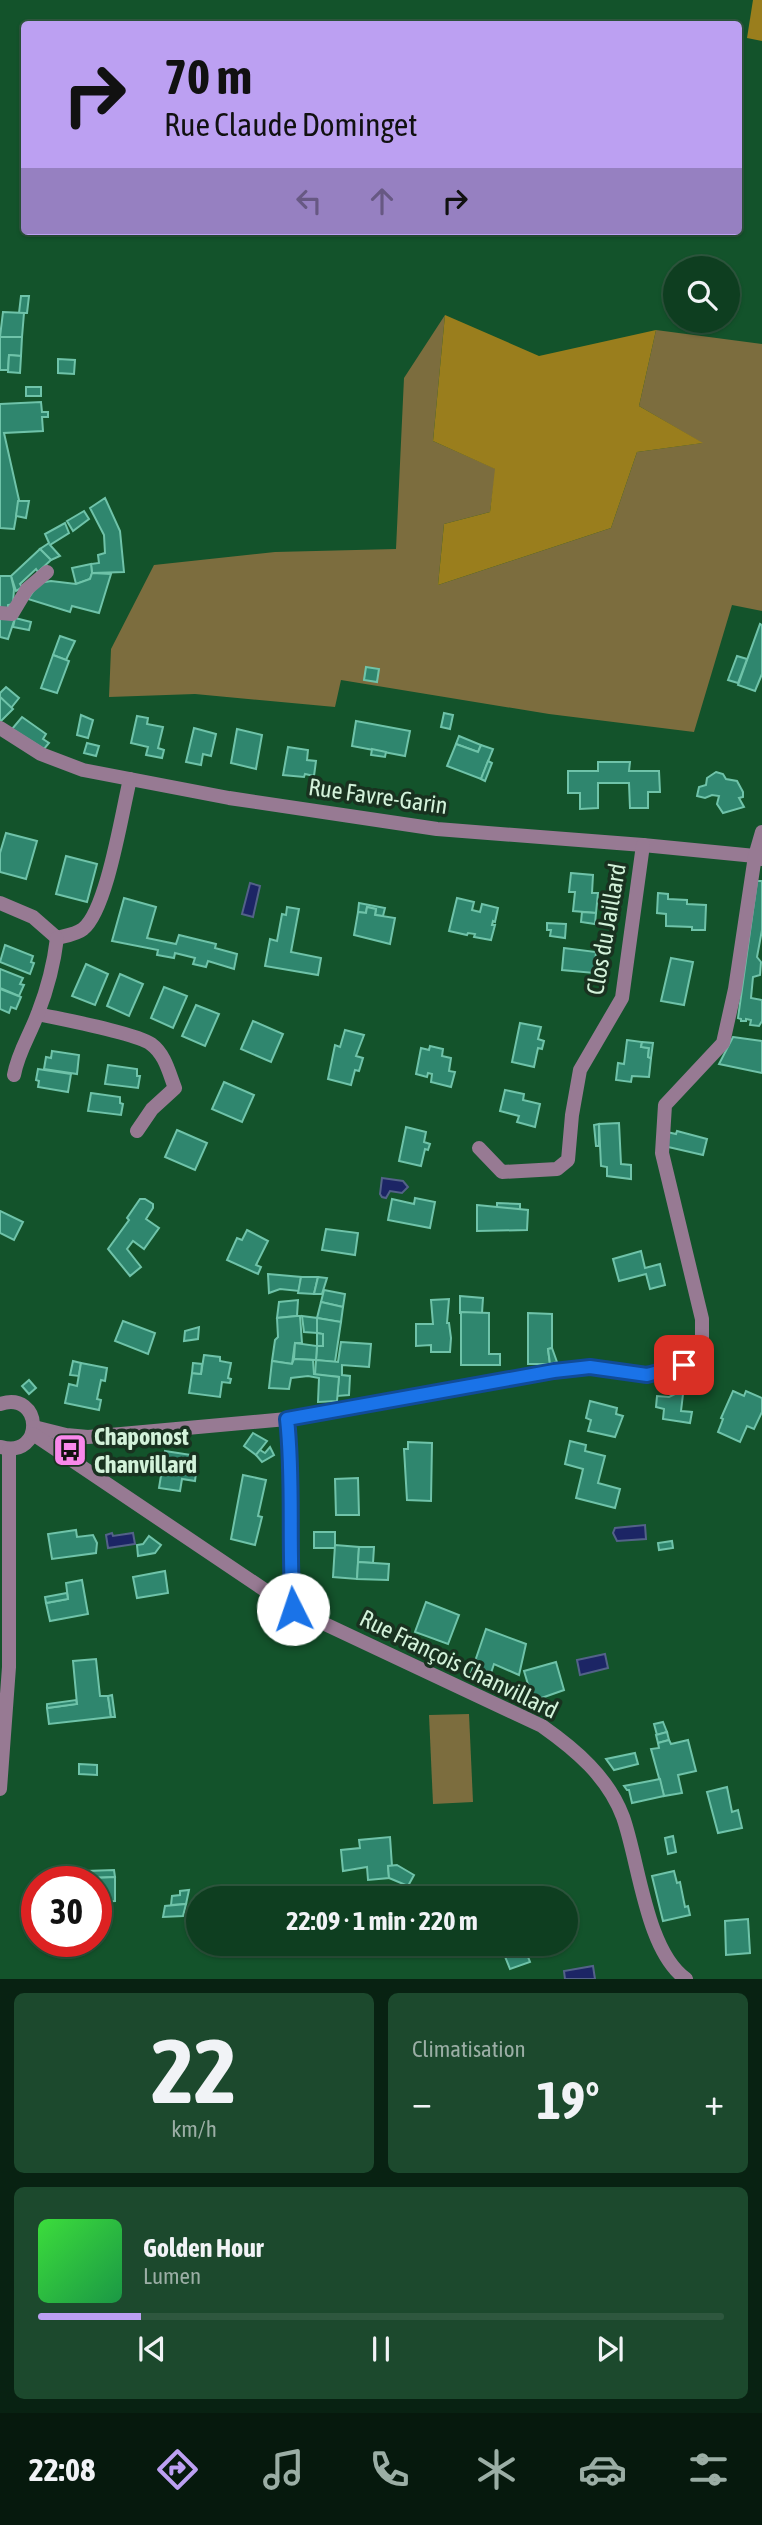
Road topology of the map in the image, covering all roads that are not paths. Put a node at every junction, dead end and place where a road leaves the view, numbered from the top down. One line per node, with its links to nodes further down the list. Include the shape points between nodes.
1 (47, 572): 2 (street, via 27,589 12,614)
2 (0, 613)
3 (0, 728): 4 (street, Rue Favre-Garin, via 41,754 83,770)
4 (130, 779): 6 (street, Rue Favre-Garin, via 429,828); 9 (street, via 95,915 82,931)
5 (762, 832): 7 (street)
6 (643, 845): 7 (street, Rue Favre-Garin); 13 (street, Clos du Jaillard, via 622,998 580,1070 568,1160 556,1169 502,1172)
7 (758, 858): 15 (street, via 723,1043 665,1105 662,1153 702,1319 702,1338 684,1365 647,1375 590,1367 554,1371)
8 (0, 902): 9 (street, via 33,917)
9 (57, 938): 10 (street)
10 (38, 1014): 11 (street); 12 (street, via 133,1037 150,1044 164,1059 174,1088)
11 (14, 1075)
12 (137, 1131)
13 (479, 1148)
14 (1, 1400): 16 (street, Rue François Chanvillard, via 24,1406 31,1414)
15 (287, 1419): 16 (street, via 88,1437); 18 (street, via 292,1459)
16 (33, 1430): 17 (street, via 19,1448); 18 (street, Rue François Chanvillard)
17 (5, 1448): 19 (street, via 9,1667)
18 (293, 1609): 20 (street, Rue François Chanvillard, via 542,1726 579,1753 602,1780 622,1815 648,1910)
19 (0, 1789)
20 (677, 1977)

